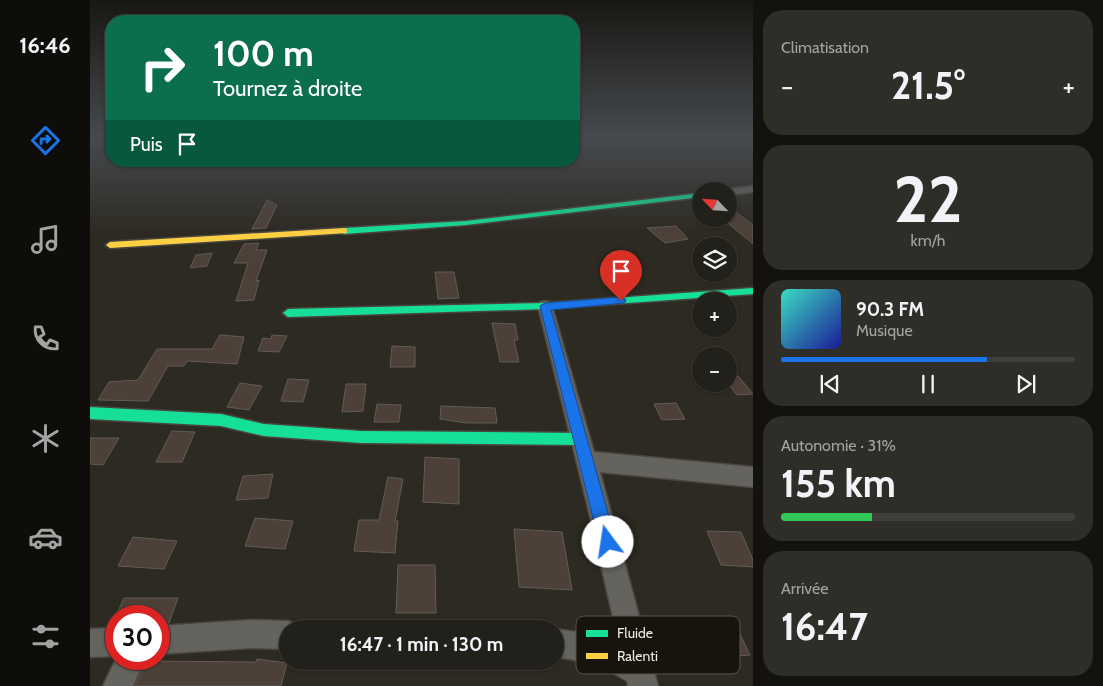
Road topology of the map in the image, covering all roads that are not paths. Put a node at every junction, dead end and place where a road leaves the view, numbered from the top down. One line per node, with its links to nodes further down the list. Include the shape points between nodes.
1 (753, 189): 2 (street)
2 (738, 191)
3 (692, 196): 4 (street, via 466,223)
4 (110, 245)
5 (753, 291): 6 (street)
6 (545, 306): 7 (street); 9 (street)
7 (288, 313)
8 (90, 413): 9 (street, via 221,420 264,430 361,437)
9 (579, 439): 10 (street)
10 (586, 461): 11 (street); 12 (street)
11 (753, 477)
12 (626, 616)
13 (279, 635): 14 (street)
14 (170, 639)
15 (105, 642): 16 (street)
16 (90, 643)
17 (126, 670): 18 (street)
18 (118, 686)

